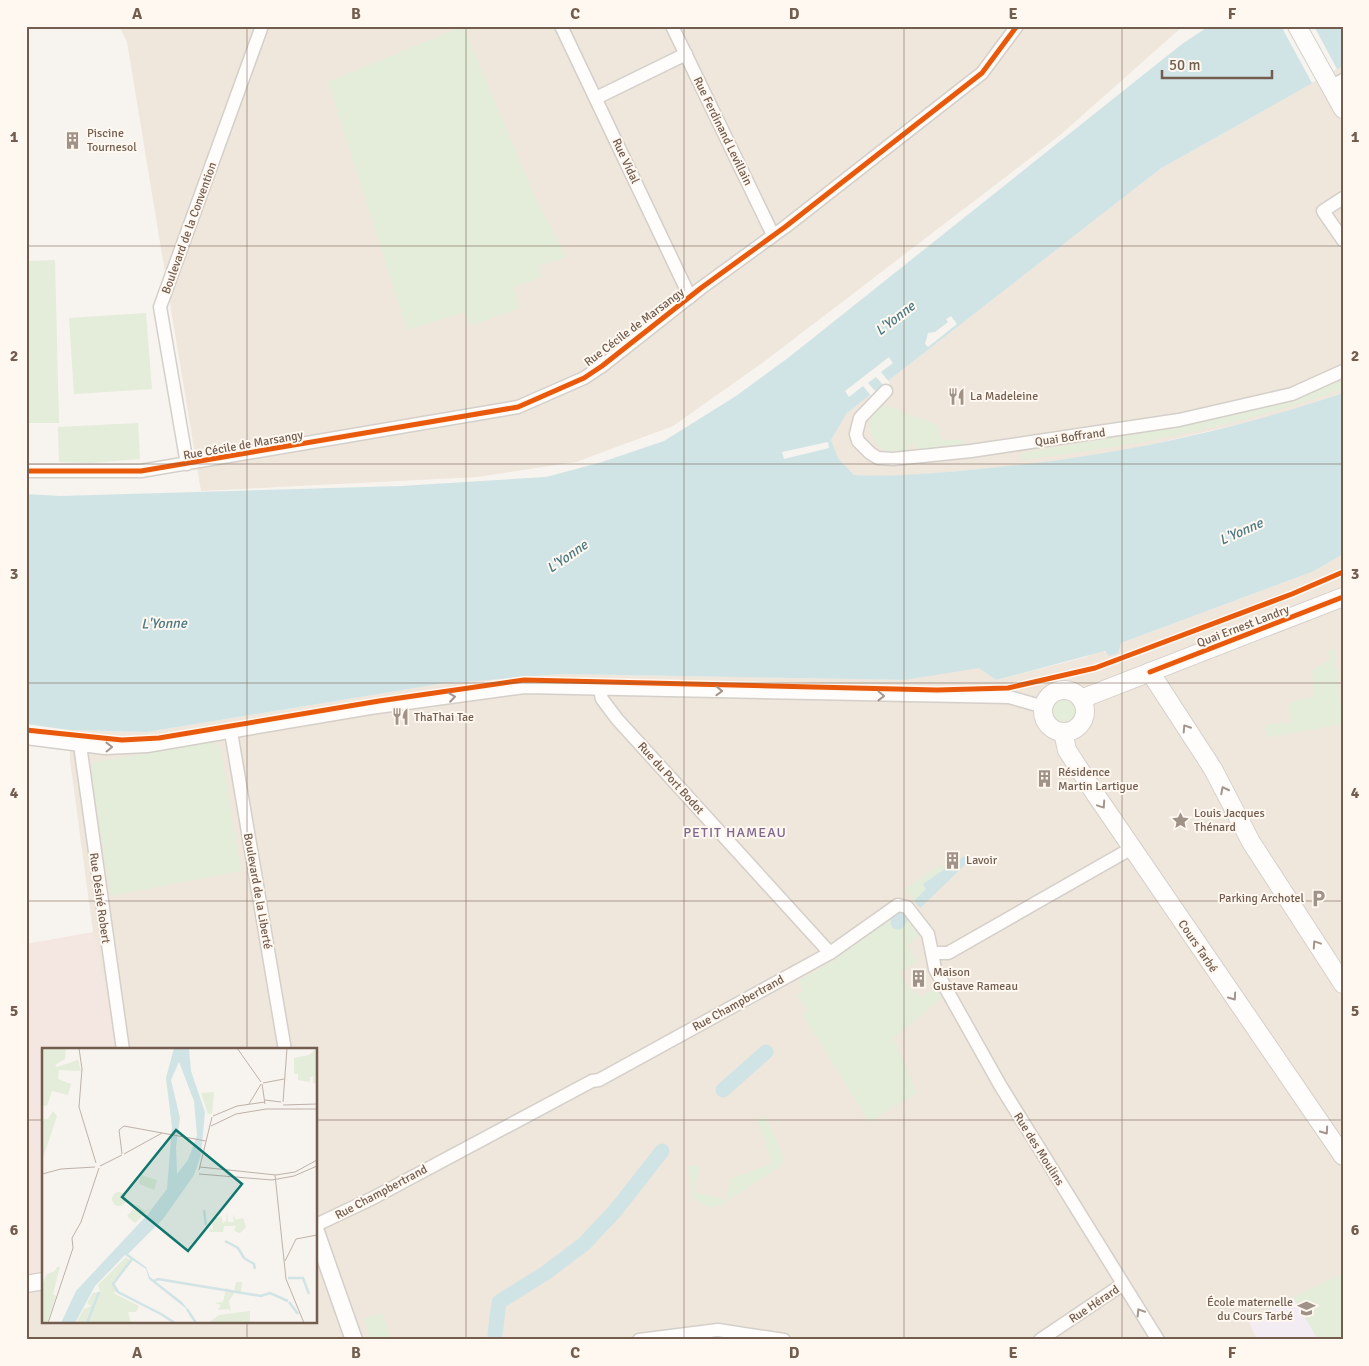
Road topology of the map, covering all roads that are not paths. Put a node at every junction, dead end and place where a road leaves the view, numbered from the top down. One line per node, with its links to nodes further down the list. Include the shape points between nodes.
1 (262, 26): 16 (street, Boulevard de la Convention, via 160,307)
2 (560, 26): 8 (street, Rue Vidal)
3 (672, 26): 6 (street, Rue Ferdinand Levillain)
4 (1017, 26): 11 (street, Rue Cécile de Marsangy, via 982,73)
5 (1298, 26): 7 (main road)
6 (686, 54): 8 (street); 11 (street, Rue Ferdinand Levillain)
7 (1333, 81): 9 (main road)
8 (596, 98): 13 (street, Rue Vidal)
9 (1343, 109)
10 (1343, 198): 12 (street, via 1323,211)
11 (773, 235): 13 (street, Rue Cécile de Marsangy)
12 (1343, 240)
13 (690, 297): 16 (street, Rue Cécile de Marsangy, via 584,378 518,408)
14 (1343, 371): 15 (street, Quai Boffrand, via 1292,394 1179,420 971,451 892,459 878,458 870,453 858,441 856,434 860,418)
15 (886, 391)
16 (187, 464): 17 (street, Rue Cécile de Marsangy, via 141,471)
17 (26, 471)
18 (1343, 596): 19 (main road, Quai Ernest Landry)
19 (1150, 672): 21 (main road, Quai Ernest Landry); 30 (main road, one-way to 19, via 1251,842 1213,768)
20 (599, 687): 22 (street, one-way to 22, via 1009,697); 23 (street, one-way to 20, via 370,708 525,687); 28 (street, Rue du Port Bodot, via 602,698 618,719)
21 (1081, 699): 22 (main road, via 1070,691 1057,692 1046,700); 24 (main road, via 1085,711 1080,724)
22 (1044, 706): 24 (main road, via 1049,725)
23 (231, 732): 26 (street, one-way to 23, via 105,748 147,746); 32 (street, Boulevard de la Liberté)
24 (1063, 732): 27 (main road, Cours Tarbé, one-way to 27, via 1067,750)
25 (26, 738): 26 (street)
26 (80, 745): 31 (street, Rue Désiré Robert)
27 (1132, 848): 29 (street, via 948,952); 33 (main road, Cours Tarbé, one-way to 33)
28 (830, 953): 29 (street, Rue Champbertrand, via 898,905 910,910 928,934); 34 (street, Rue Champbertrand, via 598,1080)
29 (932, 953): 38 (street, Rue des Moulins, via 935,969 1000,1085)
30 (1343, 984)
31 (123, 1048)
32 (285, 1048)
33 (1343, 1156)
34 (318, 1224)
35 (318, 1238): 39 (street)
36 (42, 1281): 37 (street)
37 (26, 1284)
38 (1123, 1284): 42 (street, Rue Hérard); 43 (street, Rue des Moulins, one-way to 38)
39 (354, 1340)
40 (639, 1340): 41 (street, via 718,1330)
41 (784, 1340)
42 (1040, 1340)
43 (1158, 1340)

